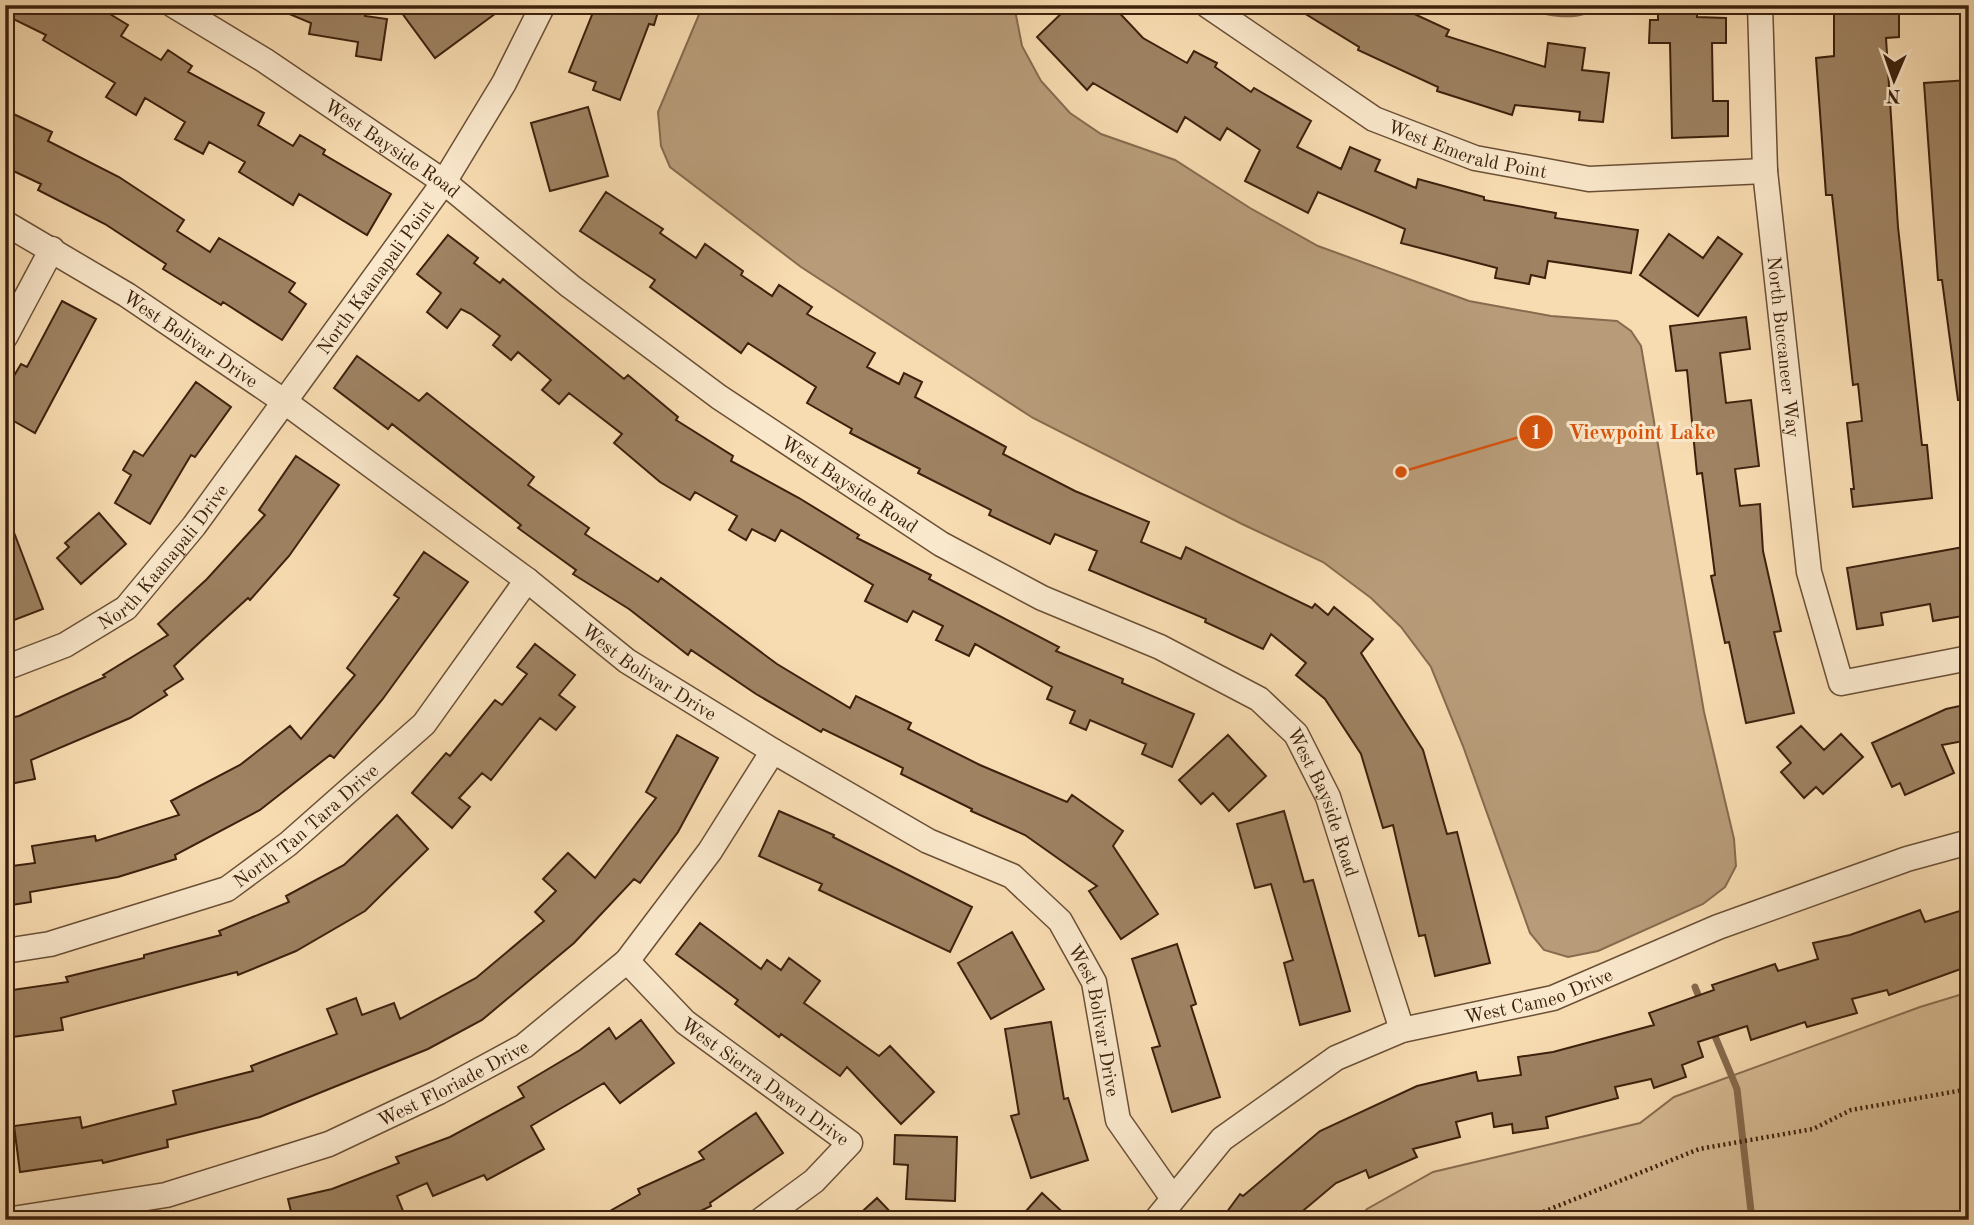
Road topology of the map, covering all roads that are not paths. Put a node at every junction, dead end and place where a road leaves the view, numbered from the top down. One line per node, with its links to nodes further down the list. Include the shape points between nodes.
1 (173, 5): 6 (street, West Bayside Road, via 264,60)
2 (543, 5): 6 (street, North Kaanapali Point)
3 (1207, 5): 5 (street, West Emerald Point, via 1374,119 1475,158 1589,179)
4 (1760, 5): 5 (street, North Buccaneer Way)
5 (1765, 171): 12 (street, North Buccaneer Way, via 1809,572 1841,683)
6 (444, 182): 10 (street, North Kaanapali Point); 18 (street, West Bayside Road, via 570,286 719,397 941,544 1042,598 1160,647 1259,699 1296,734 1328,796)
7 (5, 223): 8 (street, West Bolivar Drive)
8 (52, 248): 9 (street); 10 (street, West Bolivar Drive)
9 (5, 337)
10 (285, 402): 11 (street, West Bolivar Drive); 13 (street, North Kaanapali Drive, via 194,526 126,608 65,645)
11 (527, 580): 14 (street, West Bolivar Drive, via 627,661); 16 (street, North Tan Tara Drive, via 424,724 288,844 227,889 50,944)
12 (1969, 657)
13 (5, 668)
14 (773, 751): 17 (street, West Floriade Drive, via 710,851); 19 (street, West Bolivar Drive, via 929,841 1012,876 1060,921 1094,982 1118,1120)
15 (1969, 842): 18 (street, West Cameo Drive, via 1907,859 1718,928 1553,998)
16 (5, 951)
17 (627, 961): 20 (street, West Floriade Drive, via 524,1045 329,1144 166,1195); 21 (street, West Sierra Dawn Drive, via 684,1022 850,1143 814,1181)
18 (1402, 1030): 19 (street, West Cameo Drive, via 1336,1058 1283,1094 1222,1139)
19 (1172, 1197): 22 (street, West Cameo Drive)
20 (6, 1220)
21 (761, 1220)
22 (1156, 1220)

